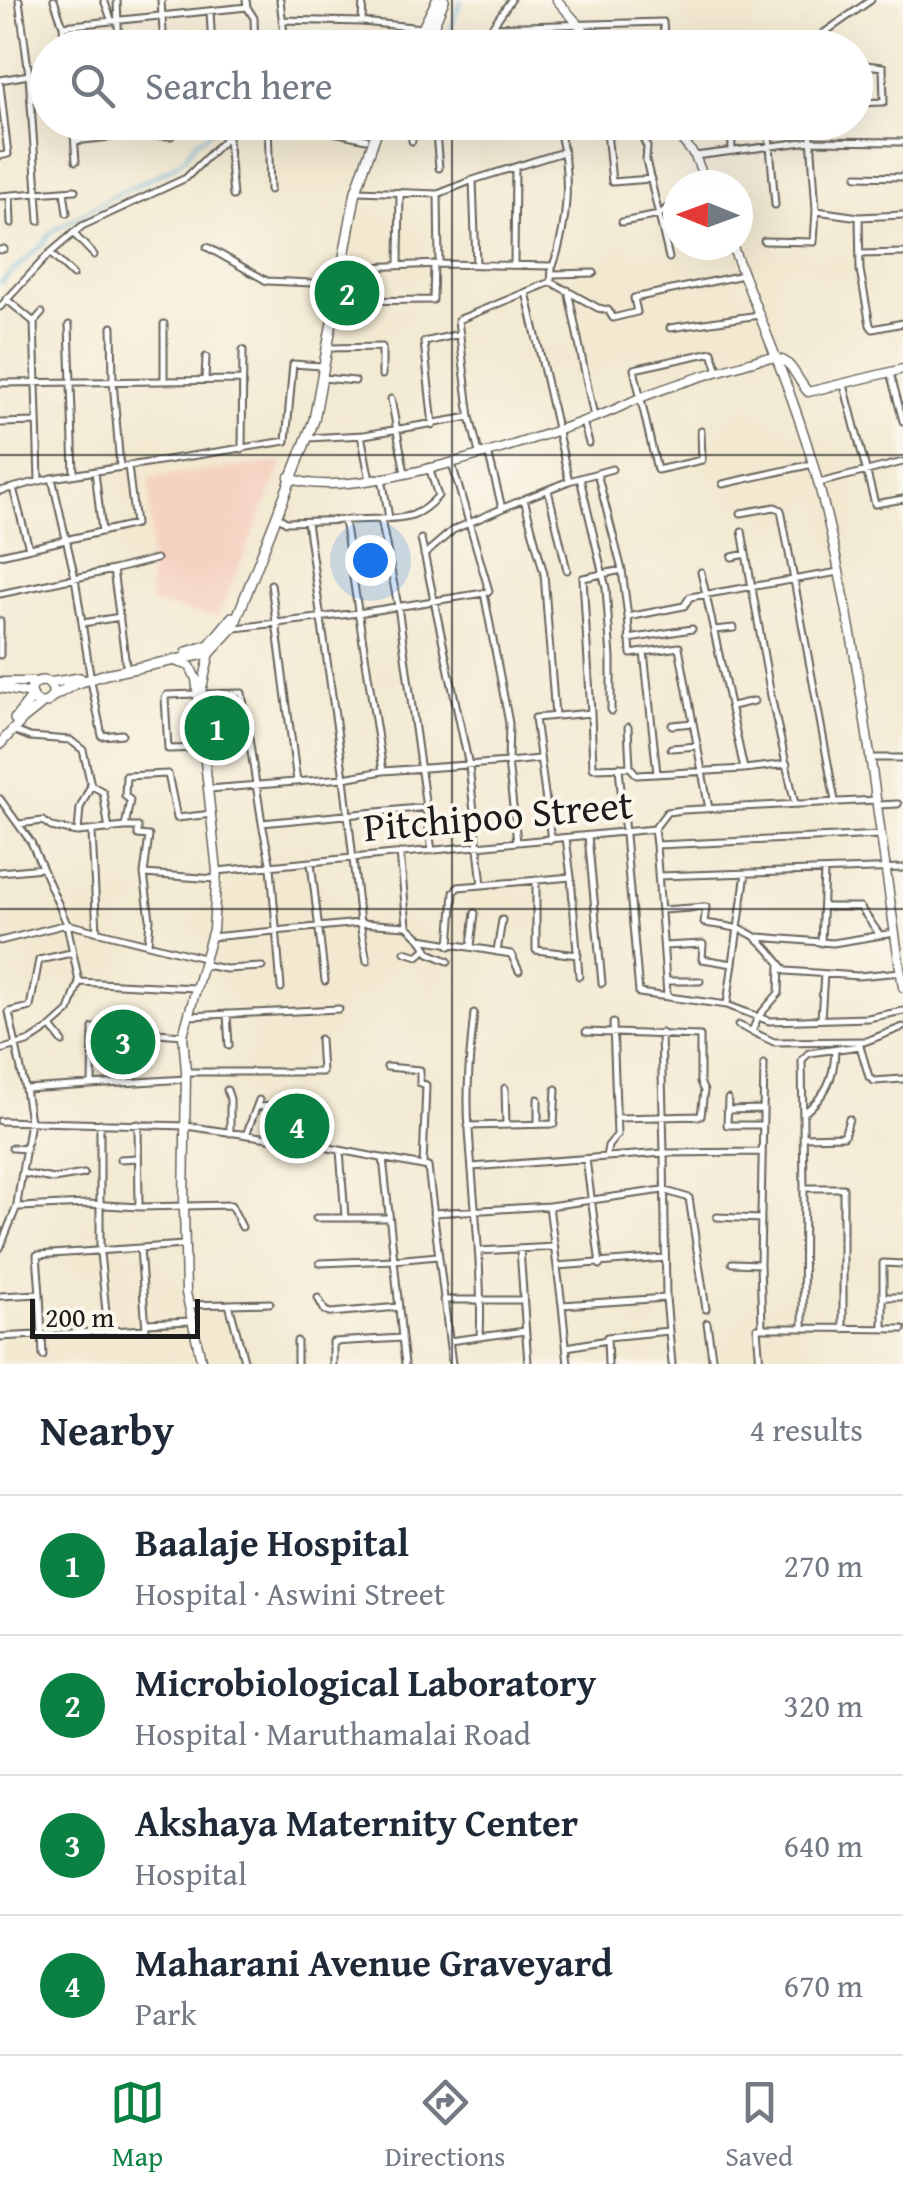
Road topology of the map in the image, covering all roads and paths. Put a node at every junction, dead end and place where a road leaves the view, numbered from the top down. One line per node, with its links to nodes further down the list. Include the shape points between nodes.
1 (19, 0): 36 (street)
2 (54, 0): 19 (street)
3 (104, 0): 15 (street)
4 (117, 0): 15 (street)
5 (161, 0): 14 (street)
6 (280, 0): 16 (street)
7 (363, 0): 17 (street)
8 (440, 0): 22 (main road); 29 (main road)
9 (511, 0): 21 (street)
10 (557, 0): 18 (street)
11 (872, 0): 34 (street)
12 (246, 4): 13 (street); 27 (street)
13 (210, 11): 14 (street); 26 (street)
14 (162, 16): 15 (street); 25 (street)
15 (115, 19): 19 (street); 24 (street)
16 (282, 20): 17 (street); 28 (street)
17 (362, 22): 22 (street)
18 (578, 24): 20 (street); 32 (street); 33 (street, via 663,22)
19 (63, 26): 23 (street)
20 (528, 26): 21 (street); 31 (street)
21 (492, 27): 30 (street)
22 (423, 28)
23 (64, 30)
24 (117, 30)
25 (163, 30)
26 (211, 30)
27 (254, 30)
28 (283, 30)
29 (430, 30)
30 (490, 30)
31 (528, 30)
32 (583, 30)
33 (664, 30)
34 (828, 30)
35 (873, 65): 39 (street, via 884,66 884,102)
36 (29, 75): 37 (street); 38 (street)
37 (0, 82): 60 (street, via 8,154)
38 (30, 90)
39 (873, 102)
40 (33, 140): 75 (street)
41 (85, 140): 54 (street)
42 (226, 140): 91 (street, via 186,178)
43 (228, 140): 79 (street)
44 (269, 140): 71 (street)
45 (366, 140): 108 (main road)
46 (372, 140): 73 (main road)
47 (437, 140): 64 (street)
48 (562, 140): 59 (street)
49 (608, 140): 68 (street, via 612,182)
50 (644, 140): 68 (street)
51 (682, 140): 61 (street)
52 (732, 140): 58 (street)
53 (770, 140): 57 (street)
54 (74, 141): 62 (street)
55 (811, 142): 56 (street); 57 (street); 81 (street)
56 (903, 142)
57 (770, 146): 58 (street); 80 (street)
58 (732, 149): 61 (street)
59 (563, 152): 63 (street); 106 (street, via 565,226)
60 (0, 156)
61 (695, 156): 65 (street)
62 (76, 161)
63 (515, 167): 69 (street); 101 (street)
64 (439, 168)
65 (701, 170)
66 (857, 176): 67 (street)
67 (903, 177)
68 (651, 179): 84 (street)
69 (473, 180): 76 (street); 100 (street)
70 (75, 190): 72 (street)
71 (270, 190)
72 (64, 191): 75 (street); 83 (street)
73 (356, 191): 74 (street); 103 (main road)
74 (400, 192): 76 (street); 102 (street)
75 (37, 193): 77 (street); 87 (street)
76 (438, 194): 99 (street)
77 (10, 195): 78 (street); 89 (street)
78 (0, 196)
79 (233, 196)
80 (775, 205)
81 (816, 210): 86 (street); 92 (street, via 814,242)
82 (663, 211): 84 (street)
83 (66, 213)
84 (659, 214): 88 (street); 90 (street)
85 (903, 215): 86 (street)
86 (859, 217): 97 (street)
87 (39, 222)
88 (622, 222)
89 (12, 224)
90 (663, 232)
91 (73, 233): 94 (street); 96 (street)
92 (764, 241)
93 (207, 247): 108 (street, via 267,281)
94 (50, 252): 105 (street); 111 (street)
95 (903, 253): 97 (street)
96 (94, 254)
97 (860, 254): 117 (street, via 871,328)
98 (738, 260): 107 (street)
99 (437, 264): 100 (street); 102 (street); 112 (street, via 434,300)
100 (476, 264): 101 (street)
101 (514, 264): 106 (street)
102 (399, 265): 103 (street)
103 (344, 268): 112 (main road)
104 (594, 272): 106 (street)
105 (73, 275)
106 (552, 275): 109 (street); 110 (street)
107 (743, 275): 109 (street, via 634,298 637,312 613,318); 115 (street)
108 (335, 284): 129 (main road)
109 (568, 290): 144 (street)
110 (526, 292): 122 (street, via 458,320); 151 (street)
111 (6, 299): 113 (street); 116 (street)
112 (338, 301): 123 (main road)
113 (0, 308)
114 (42, 314): 116 (street)
115 (760, 316): 121 (street); 126 (street)
116 (34, 322): 137 (street)
117 (903, 323)
118 (164, 324): 132 (street)
119 (69, 325): 138 (street)
120 (112, 327): 135 (street)
121 (670, 328)
122 (460, 334): 143 (street); 149 (street, via 424,342)
123 (329, 348): 129 (main road); 131 (street, via 382,348)
124 (242, 350): 134 (street)
125 (206, 357): 133 (street)
126 (774, 357): 128 (street); 140 (street, via 789,362 808,392); 160 (street)
127 (903, 368): 130 (street)
128 (718, 371): 141 (street); 141 (street, via 712,352 634,369)
129 (322, 372): 136 (street); 154 (main road); 156 (street, via 292,364 286,440); 170 (main road)
130 (890, 372): 140 (street); 145 (street)
131 (382, 375)
132 (164, 380): 133 (street); 135 (street)
133 (205, 380): 134 (street)
134 (242, 380): 156 (street)
135 (112, 381): 138 (street); 161 (street)
136 (355, 381)
137 (36, 382): 138 (street); 139 (street); 146 (street)
138 (69, 382): 168 (street)
139 (0, 383)
140 (844, 384): 164 (street)
141 (639, 398): 144 (street); 152 (street, via 658,470 702,460)
142 (391, 400): 150 (street)
143 (470, 417): 149 (street); 157 (street)
144 (594, 418): 147 (street)
145 (903, 420)
146 (36, 422): 148 (street); 173 (street)
147 (584, 422): 151 (street); 155 (street)
148 (0, 423)
149 (433, 425): 150 (street)
150 (397, 430): 153 (street); 166 (street)
151 (556, 430): 157 (street); 175 (street)
152 (700, 431)
153 (361, 435): 154 (street); 174 (street)
154 (308, 438): 170 (main road)
155 (590, 443)
156 (242, 449): 161 (street)
157 (483, 452): 158 (street); 183 (street)
158 (452, 461): 162 (street); 189 (street)
159 (903, 462): 164 (street)
160 (813, 464): 176 (street); 177 (street)
161 (124, 467): 165 (street); 191 (street, via 136,524)
162 (429, 467): 166 (street); 186 (street, via 438,496 411,518)
163 (612, 468): 167 (street)
164 (867, 469): 176 (street); 182 (street, via 874,504)
165 (95, 471): 168 (street); 191 (street)
166 (405, 473): 171 (street)
167 (596, 473): 172 (street); 202 (street)
168 (74, 474): 169 (street)
169 (52, 478): 173 (street); 193 (street)
170 (290, 478): 174 (street); 185 (main road)
171 (382, 478): 174 (street); 186 (street)
172 (580, 478): 175 (street); 205 (street)
173 (39, 480): 178 (street)
174 (370, 480)
175 (568, 481): 179 (street)
176 (819, 483): 204 (street)
177 (723, 484)
178 (13, 488): 180 (street); 194 (street)
179 (548, 490): 181 (street); 201 (street)
180 (0, 491)
181 (524, 499): 183 (street); 246 (street, via 544,574)
182 (903, 499)
183 (502, 508): 189 (street)
184 (741, 513): 207 (street, via 781,510)
185 (276, 515): 188 (street); 222 (main road); 229 (main road, via 230,620)
186 (385, 518): 187 (street); 214 (street)
187 (344, 520): 188 (street); 215 (street)
188 (307, 522): 218 (street)
189 (468, 523): 197 (street); 210 (street, via 489,591)
190 (742, 531): 195 (street)
191 (102, 532): 193 (street)
192 (421, 538): 197 (street)
193 (66, 541): 194 (street); 206 (street)
194 (30, 548): 196 (street)
195 (746, 554): 198 (street); 209 (street)
196 (0, 555)
197 (424, 555): 213 (street)
198 (732, 557)
199 (156, 559): 200 (street)
200 (114, 570): 206 (street); 216 (street)
201 (566, 570)
202 (622, 570): 205 (street); 217 (street)
203 (702, 572): 212 (street)
204 (839, 572): 207 (street); 256 (street)
205 (602, 575): 243 (street); 245 (street, via 583,578)
206 (75, 578): 211 (street); 220 (street)
207 (792, 581): 209 (street); 275 (street)
208 (271, 584): 221 (street)
209 (752, 588): 212 (street); 260 (street)
210 (484, 592): 213 (street); 259 (street, via 508,723)
211 (0, 594)
212 (706, 595): 217 (street); 225 (street)
213 (434, 600): 214 (street); 261 (street)
214 (398, 606): 215 (street); 266 (street)
215 (358, 613): 218 (street); 265 (street)
216 (120, 617): 220 (street); 232 (street)
217 (628, 617): 226 (street)
218 (319, 618): 221 (street); 269 (street)
219 (0, 621): 230 (street)
220 (82, 623): 234 (street)
221 (276, 624): 222 (street); 270 (street)
222 (232, 628): 229 (main road)
223 (734, 628): 225 (street)
224 (692, 630): 226 (street)
225 (714, 630): 242 (street)
226 (630, 639): 227 (street, via 631,654)
227 (644, 652): 247 (street, via 679,646); 268 (street)
228 (180, 654): 229 (main road); 229 (street); 232 (main road)
229 (200, 654): 231 (main road); 233 (street); 237 (street)
230 (0, 655)
231 (170, 661): 233 (street); 234 (main road)
232 (126, 665): 234 (main road)
233 (194, 671): 237 (street)
234 (90, 677): 235 (main road); 239 (main road); 251 (street, via 102,736)
235 (44, 683): 236 (street); 238 (main road); 239 (main road, via 53,691)
236 (0, 685): 238 (street)
237 (199, 694): 241 (street, via 242,694); 244 (street); 254 (street, via 165,698 168,749)
238 (32, 695): 239 (main road); 252 (main road)
239 (48, 700): 250 (main road)
240 (754, 701): 242 (street)
241 (243, 706): 244 (street); 272 (street)
242 (732, 706): 264 (street)
243 (611, 710)
244 (200, 711): 254 (street)
245 (591, 713): 246 (street); 262 (street, via 593,768)
246 (556, 716): 258 (street, via 535,718)
247 (693, 723): 248 (street); 253 (street)
248 (672, 725)
249 (628, 727): 263 (street)
250 (12, 730): 252 (main road); 271 (street, via 78,744)
251 (122, 734)
252 (0, 742)
253 (698, 746): 255 (street); 267 (street)
254 (204, 748): 273 (street)
255 (671, 748)
256 (871, 758): 257 (street); 276 (street)
257 (903, 758)
258 (540, 759): 259 (street); 294 (street)
259 (508, 762): 261 (street); 295 (street)
260 (788, 764): 264 (street); 277 (street)
261 (469, 766): 266 (street); 297 (street)
262 (619, 767): 263 (street); 290 (street)
263 (630, 767): 268 (street, via 637,775)
264 (744, 769): 267 (street)
265 (383, 770): 266 (street); 269 (street)
266 (422, 770): 279 (street)
267 (704, 771): 268 (street); 280 (street)
268 (657, 774)
269 (344, 778): 270 (street); 282 (street)
270 (297, 782): 272 (street)
271 (90, 784): 287 (street, via 103,792); 288 (street)
272 (255, 786): 273 (street); 283 (street)
273 (209, 789): 281 (street)
274 (0, 799): 284 (street)
275 (835, 802): 276 (street); 277 (street)
276 (878, 802): 278 (street); 291 (street)
277 (796, 804): 280 (street)
278 (898, 804)
279 (428, 807): 282 (street); 298 (street)
280 (709, 808): 286 (street, via 667,812)
281 (212, 814): 285 (street, via 177,818 168,774 126,776); 310 (street)
282 (348, 816): 283 (street); 300 (street)
283 (262, 823): 302 (street)
284 (19, 824): 288 (street, via 43,820); 303 (street)
285 (125, 827): 287 (street); 309 (street, via 148,836)
286 (654, 828): 290 (street, Pitchipoo Street); 296 (street, Pitchipoo Street)
287 (109, 830): 289 (street)
288 (78, 832): 289 (street)
289 (92, 833): 325 (street)
290 (623, 833): 292 (street, Pitchipoo Street); 361 (street, via 639,993)
291 (882, 835): 296 (street, Pitchipoo Street); 305 (street)
292 (588, 836): 293 (street, Pitchipoo Street); 357 (street)
293 (566, 838): 294 (street, Pitchipoo Street); 312 (street)
294 (551, 840): 295 (street, Pitchipoo Street)
295 (517, 842): 297 (street, Pitchipoo Street)
296 (656, 845): 311 (street)
297 (478, 846): 298 (street, Pitchipoo Street); 314 (street)
298 (432, 851): 299 (street, Pitchipoo Street)
299 (400, 853): 300 (street, Pitchipoo Street); 322 (street)
300 (354, 859): 301 (street, Pitchipoo Street); 319 (street)
301 (312, 864): 302 (street, Pitchipoo Street); 321 (street)
302 (271, 867): 310 (street, Pitchipoo Street); 324 (street)
303 (42, 868): 307 (street); 320 (street)
304 (903, 868): 305 (street)
305 (888, 869): 306 (street); 326 (street)
306 (824, 870): 308 (street); 315 (street)
307 (0, 872)
308 (746, 873): 311 (street); 323 (street)
309 (144, 874): 310 (street, Pitchipoo Street); 333 (street)
310 (216, 875): 328 (street)
311 (658, 876): 316 (street)
312 (571, 877): 313 (street); 342 (street)
313 (536, 880): 314 (street); 342 (street, via 536,950)
314 (482, 886): 334 (street, via 454,892)
315 (822, 906): 327 (street, via 860,907); 332 (street)
316 (661, 910): 323 (street, via 706,907 704,923); 336 (street)
317 (475, 913): 335 (street)
318 (502, 920): 340 (street)
319 (360, 922): 321 (street); 322 (street); 343 (street)
320 (67, 924): 325 (street); 331 (street); 341 (street)
321 (319, 926): 324 (street); 356 (street)
322 (407, 926): 330 (street)
323 (738, 927): 329 (street); 346 (street)
324 (276, 930): 328 (street); 360 (street)
325 (98, 932): 333 (street)
326 (895, 933): 327 (street); 338 (street)
327 (881, 936): 332 (street)
328 (212, 937): 345 (street)
329 (758, 937): 332 (street); 347 (street)
330 (421, 939): 334 (street); 337 (street)
331 (0, 941)
332 (821, 943)
333 (148, 944): 345 (street)
334 (450, 946): 335 (street)
335 (472, 946): 340 (street)
336 (664, 946): 346 (street, via 703,944 702,959); 353 (street)
337 (426, 950): 339 (street, via 418,956); 344 (street)
338 (900, 950): 350 (street)
339 (405, 952)
340 (497, 952): 349 (street, via 511,954)
341 (71, 954): 355 (street); 365 (street, via 39,960 30,1007)
342 (578, 955): 352 (street)
343 (367, 961)
344 (448, 961)
345 (206, 962): 348 (street, via 226,970); 359 (street)
346 (733, 964): 362 (street)
347 (780, 964): 351 (street, via 786,971); 370 (street, via 778,993)
348 (262, 968)
349 (519, 971)
350 (901, 972): 351 (street); 358 (street)
351 (824, 974): 371 (street)
352 (579, 976)
353 (666, 981): 354 (street); 361 (street)
354 (700, 981)
355 (78, 982): 359 (street); 374 (street, via 70,1010)
356 (325, 982)
357 (602, 984)
358 (903, 987)
359 (197, 988): 369 (street)
360 (281, 988)
361 (667, 995): 362 (street)
362 (727, 1005): 370 (street)
363 (339, 1009): 367 (street)
364 (903, 1011): 371 (street)
365 (9, 1012): 366 (street); 385 (street)
366 (0, 1014)
367 (227, 1014): 369 (street); 386 (street)
368 (474, 1014): 415 (street)
369 (188, 1016): 380 (street)
370 (758, 1017): 371 (street); 376 (street)
371 (820, 1019)
372 (613, 1022): 378 (street)
373 (738, 1025): 376 (street)
374 (51, 1026): 383 (street); 385 (street)
375 (903, 1028): 384 (street)
376 (752, 1031): 384 (street, via 774,1042)
377 (586, 1032): 378 (street)
378 (613, 1032): 379 (street); 405 (street)
379 (660, 1033): 404 (street); 404 (street, via 700,1036 704,1091 701,1116)
380 (182, 1035): 391 (street); 393 (street, via 93,1028)
381 (0, 1040): 387 (street)
382 (320, 1040): 391 (street, via 322,1072)
383 (63, 1042)
384 (863, 1044): 388 (street); 392 (street, via 874,1081)
385 (16, 1046): 387 (street); 396 (street)
386 (229, 1046)
387 (1, 1050)
388 (835, 1050): 403 (street, via 833,1079); 403 (street, via 802,1060)
389 (764, 1064): 402 (street)
390 (386, 1067): 429 (street, via 420,1070 426,1085)
391 (186, 1075): 393 (street); 414 (street)
392 (903, 1079)
393 (92, 1085): 396 (street)
394 (505, 1088): 412 (street)
395 (556, 1088): 411 (street, via 554,1124)
396 (24, 1090): 408 (street)
397 (227, 1090): 416 (street)
398 (538, 1098): 411 (street)
399 (728, 1099): 401 (street)
400 (311, 1104): 417 (street, via 258,1104)
401 (727, 1110): 402 (street); 413 (street, via 726,1125)
402 (762, 1110): 413 (street)
403 (803, 1114): 418 (street)
404 (663, 1116): 405 (street); 423 (street)
405 (617, 1118): 424 (street, via 618,1135)
406 (849, 1118): 418 (street, via 844,1136)
407 (0, 1121): 408 (street)
408 (30, 1121): 409 (street); 420 (street)
409 (100, 1123): 410 (street); 436 (street)
410 (138, 1124): 414 (street); 425 (street)
411 (538, 1124): 412 (street)
412 (506, 1125): 415 (street)
413 (762, 1125): 422 (street)
414 (186, 1126): 416 (street); 440 (street)
415 (468, 1126): 430 (street)
416 (230, 1133): 417 (street)
417 (246, 1135): 421 (street)
418 (803, 1137): 433 (street)
419 (12, 1148): 420 (street)
420 (26, 1149): 431 (street)
421 (340, 1150): 426 (street); 443 (street)
422 (762, 1152): 423 (street); 447 (street)
423 (664, 1153): 424 (street); 434 (street)
424 (606, 1157): 427 (street)
425 (138, 1158): 428 (street); 439 (street)
426 (383, 1158): 429 (street); 446 (street)
427 (586, 1158): 430 (street); 435 (street)
428 (120, 1159)
429 (424, 1166): 442 (street)
430 (472, 1167): 441 (street)
431 (22, 1173): 432 (street, via 53,1179); 437 (street)
432 (84, 1174)
433 (804, 1188): 484 (street); 485 (street, via 843,1188)
434 (664, 1190): 435 (street); 457 (street); 479 (street, via 689,1198)
435 (591, 1200): 438 (street); 460 (street)
436 (100, 1205): 437 (street); 439 (street); 455 (street)
437 (17, 1206): 451 (street)
438 (549, 1206): 441 (street); 450 (street)
439 (140, 1207): 440 (street)
440 (184, 1207): 448 (street, via 231,1205); 449 (street)
441 (475, 1211): 442 (street); 454 (street)
442 (433, 1214): 456 (street)
443 (345, 1217): 445 (street); 446 (street)
444 (717, 1217): 447 (street)
445 (316, 1218)
446 (389, 1218): 458 (street)
447 (761, 1219): 462 (street)
448 (242, 1227)
449 (184, 1246): 452 (street); 477 (street)
450 (556, 1246): 453 (street); 464 (street)
451 (0, 1248)
452 (140, 1248): 455 (street); 481 (street)
453 (520, 1249): 454 (street); 473 (street)
454 (478, 1251): 470 (street)
455 (100, 1253): 465 (street, via 37,1254); 489 (street)
456 (438, 1256): 458 (street); 472 (street)
457 (666, 1258): 460 (street); 471 (street)
458 (394, 1260): 459 (street); 478 (street)
459 (320, 1264)
460 (600, 1264): 464 (street)
461 (732, 1264): 462 (street)
462 (760, 1264): 483 (street)
463 (903, 1264): 468 (street, via 883,1263)
464 (557, 1266): 476 (street)
465 (40, 1294): 466 (street); 491 (street)
466 (0, 1296)
467 (903, 1296): 468 (street)
468 (883, 1297): 486 (street)
469 (318, 1298): 478 (street, via 331,1313)
470 (482, 1298): 472 (street); 473 (street); 493 (street)
471 (666, 1298): 476 (street); 490 (street)
472 (443, 1300): 496 (street)
473 (521, 1300): 488 (street)
474 (270, 1302): 475 (street)
475 (229, 1304): 477 (street); 501 (street)
476 (562, 1304): 498 (street)
477 (188, 1305): 480 (street)
478 (399, 1307): 494 (street)
479 (706, 1309)
480 (191, 1320): 481 (street); 500 (street)
481 (146, 1323): 489 (street, via 146,1329)
482 (707, 1323): 510 (street)
483 (762, 1328): 484 (street); 511 (street)
484 (803, 1328): 485 (street)
485 (843, 1329): 486 (street)
486 (883, 1329): 487 (street)
487 (903, 1329)
488 (526, 1330): 493 (street); 506 (street)
489 (108, 1331): 491 (street)
490 (669, 1332): 495 (street); 509 (street)
491 (41, 1335): 492 (street); 499 (street)
492 (0, 1337)
493 (480, 1337): 496 (street)
494 (402, 1338): 503 (street, via 333,1342); 504 (street)
495 (607, 1340): 498 (street); 508 (street)
496 (449, 1341): 505 (street)
497 (297, 1342): 502 (street)
498 (566, 1346): 507 (street)
499 (44, 1356)
500 (202, 1364)
501 (246, 1364)
502 (297, 1364)
503 (334, 1364)
504 (405, 1364)
505 (452, 1364)
506 (528, 1364)
507 (568, 1364)
508 (608, 1364)
509 (672, 1364)
510 (712, 1364)
511 (760, 1364)

